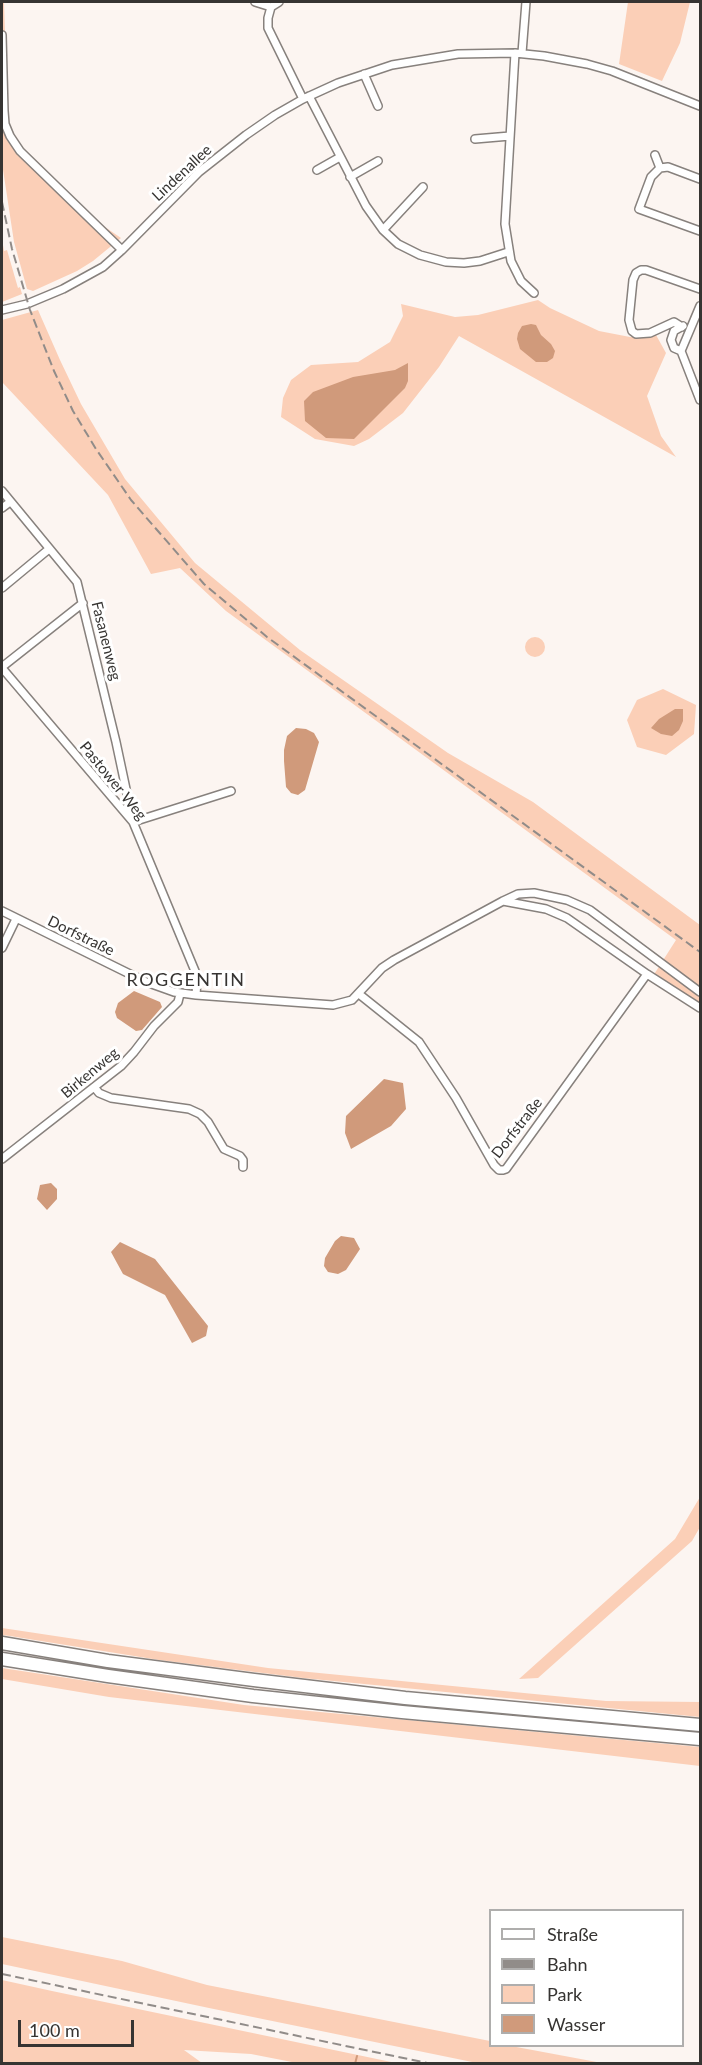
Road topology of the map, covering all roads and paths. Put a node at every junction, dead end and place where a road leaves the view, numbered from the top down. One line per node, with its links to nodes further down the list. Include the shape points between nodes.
1 (255, 2): 4 (street)
2 (279, 2): 4 (street)
3 (526, 2): 6 (street)
4 (271, 7): 8 (street, via 268,28)
5 (2, 35): 23 (street, via 5,124 10,136 20,151)
6 (518, 53): 7 (street, Lindenallee, via 428,58); 10 (street, Lindenallee, via 612,71); 11 (street)
7 (364, 74): 8 (street, Lindenallee); 9 (street)
8 (306, 98): 14 (street); 23 (street, Lindenallee, via 246,135 199,172)
9 (378, 106)
10 (700, 106)
11 (510, 136): 12 (street); 24 (street, via 505,224)
12 (475, 139)
13 (655, 155): 16 (street)
14 (340, 157): 17 (street); 18 (street)
15 (378, 161): 18 (street)
16 (660, 168): 19 (street, via 668,167); 22 (street, via 651,177 639,209)
17 (317, 170)
18 (350, 177): 21 (street)
19 (700, 179)
20 (423, 187): 21 (street)
21 (383, 230): 24 (street, via 413,252 446,262 480,261)
22 (700, 231)
23 (122, 250): 28 (street, Lindenallee, via 82,279)
24 (508, 252): 26 (street, via 522,281)
25 (700, 289): 30 (street, via 646,270 636,273 629,320 632,331 650,333 674,322)
26 (534, 293)
27 (700, 306): 29 (street)
28 (2, 310)
29 (693, 322): 30 (street); 31 (street)
30 (682, 327): 31 (street, via 674,331 671,340 674,348)
31 (681, 351): 32 (street)
32 (700, 400)
33 (2, 491): 34 (street, Fasanenweg)
34 (10, 502): 35 (street); 36 (street, Fasanenweg)
35 (2, 508)
36 (49, 549): 37 (street); 38 (street, Fasanenweg, via 77,582)
37 (2, 588)
38 (83, 603): 39 (street); 41 (street, Fasanenweg)
39 (2, 668): 41 (street, Pastower Weg)
40 (231, 791): 41 (street)
41 (133, 822): 50 (street, Pastower Weg, via 195,971)
42 (503, 901): 46 (street, via 546,909 567,918); 47 (street, Dorfstraße, via 518,894 534,893 590,910); 49 (street, Dorfstraße, via 394,960)
43 (3, 912): 44 (street, Dorfstraße)
44 (16, 919): 45 (street); 48 (street, Dorfstraße, via 146,982)
45 (2, 948)
46 (647, 974): 49 (street, Dorfstraße, via 503,1170 494,1165 419,1042); 51 (street)
47 (700, 992)
48 (180, 994): 50 (street, Dorfstraße); 52 (street, Birkenweg, via 178,1002 134,1052)
49 (359, 994): 50 (street, Dorfstraße, via 333,1005)
50 (196, 995)
51 (700, 1008)
52 (95, 1088): 53 (street, Birkenweg); 54 (street, via 111,1098 200,1114 225,1149 240,1156)
53 (2, 1159)
54 (243, 1167)
55 (2, 1643): 57 (highway, via 254,1680)
56 (2, 1659): 58 (highway, via 253,1696)
57 (700, 1725)
58 (700, 1739)

